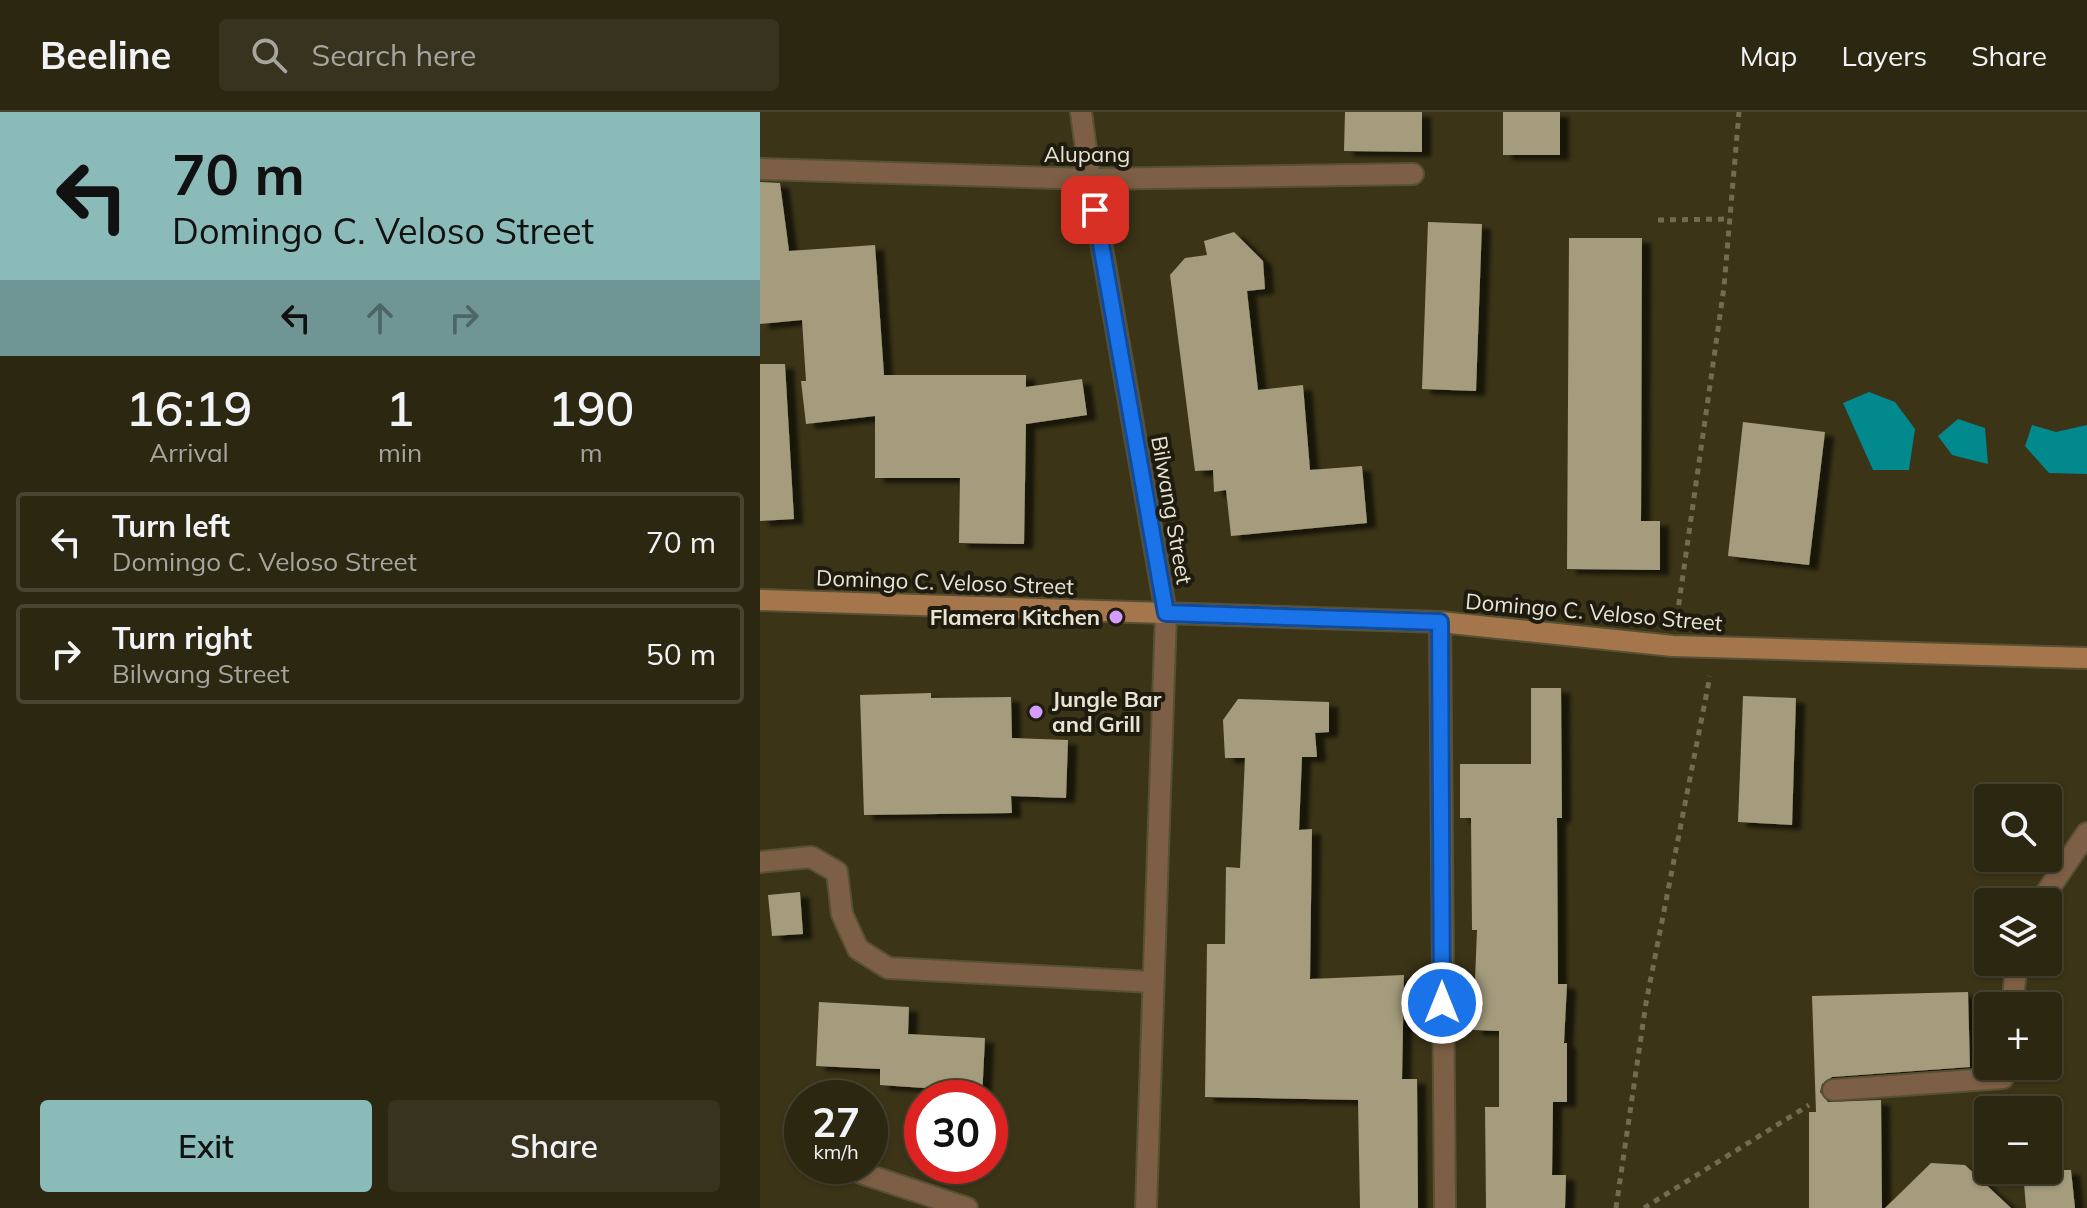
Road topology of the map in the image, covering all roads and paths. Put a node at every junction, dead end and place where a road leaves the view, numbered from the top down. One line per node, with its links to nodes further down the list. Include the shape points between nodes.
1 (1081, 112): 5 (street, Bilwang Street)
2 (1739, 112): 6 (path)
3 (760, 169): 5 (street, Alupang)
4 (1413, 174): 5 (street, Alupang)
5 (1090, 179): 9 (street, Bilwang Street)
6 (1730, 219): 7 (path); 11 (path)
7 (1658, 220)
8 (760, 600): 9 (main road, Domingo C. Veloso Street)
9 (1166, 613): 10 (main road, Domingo C. Veloso Street); 17 (street, Bilwang Street)
10 (1440, 622): 11 (main road, Domingo C. Veloso Street); 23 (street)
11 (1673, 646): 12 (main road, Domingo C. Veloso Street)
12 (1716, 648): 13 (main road, Domingo C. Veloso Street); 24 (path, via 1646,1003)
13 (2087, 658)
14 (2087, 833): 16 (street)
15 (760, 862): 17 (street, via 811,857 837,872 842,914 858,949 888,968)
16 (2050, 888)
17 (1152, 982): 22 (street, Bilwang Street)
18 (1975, 1080): 19 (street)
19 (1833, 1090): 25 (path)
20 (888, 1182): 21 (street)
21 (967, 1208)
22 (1146, 1208)
23 (1445, 1208)
24 (1616, 1208)
25 (1644, 1208)

